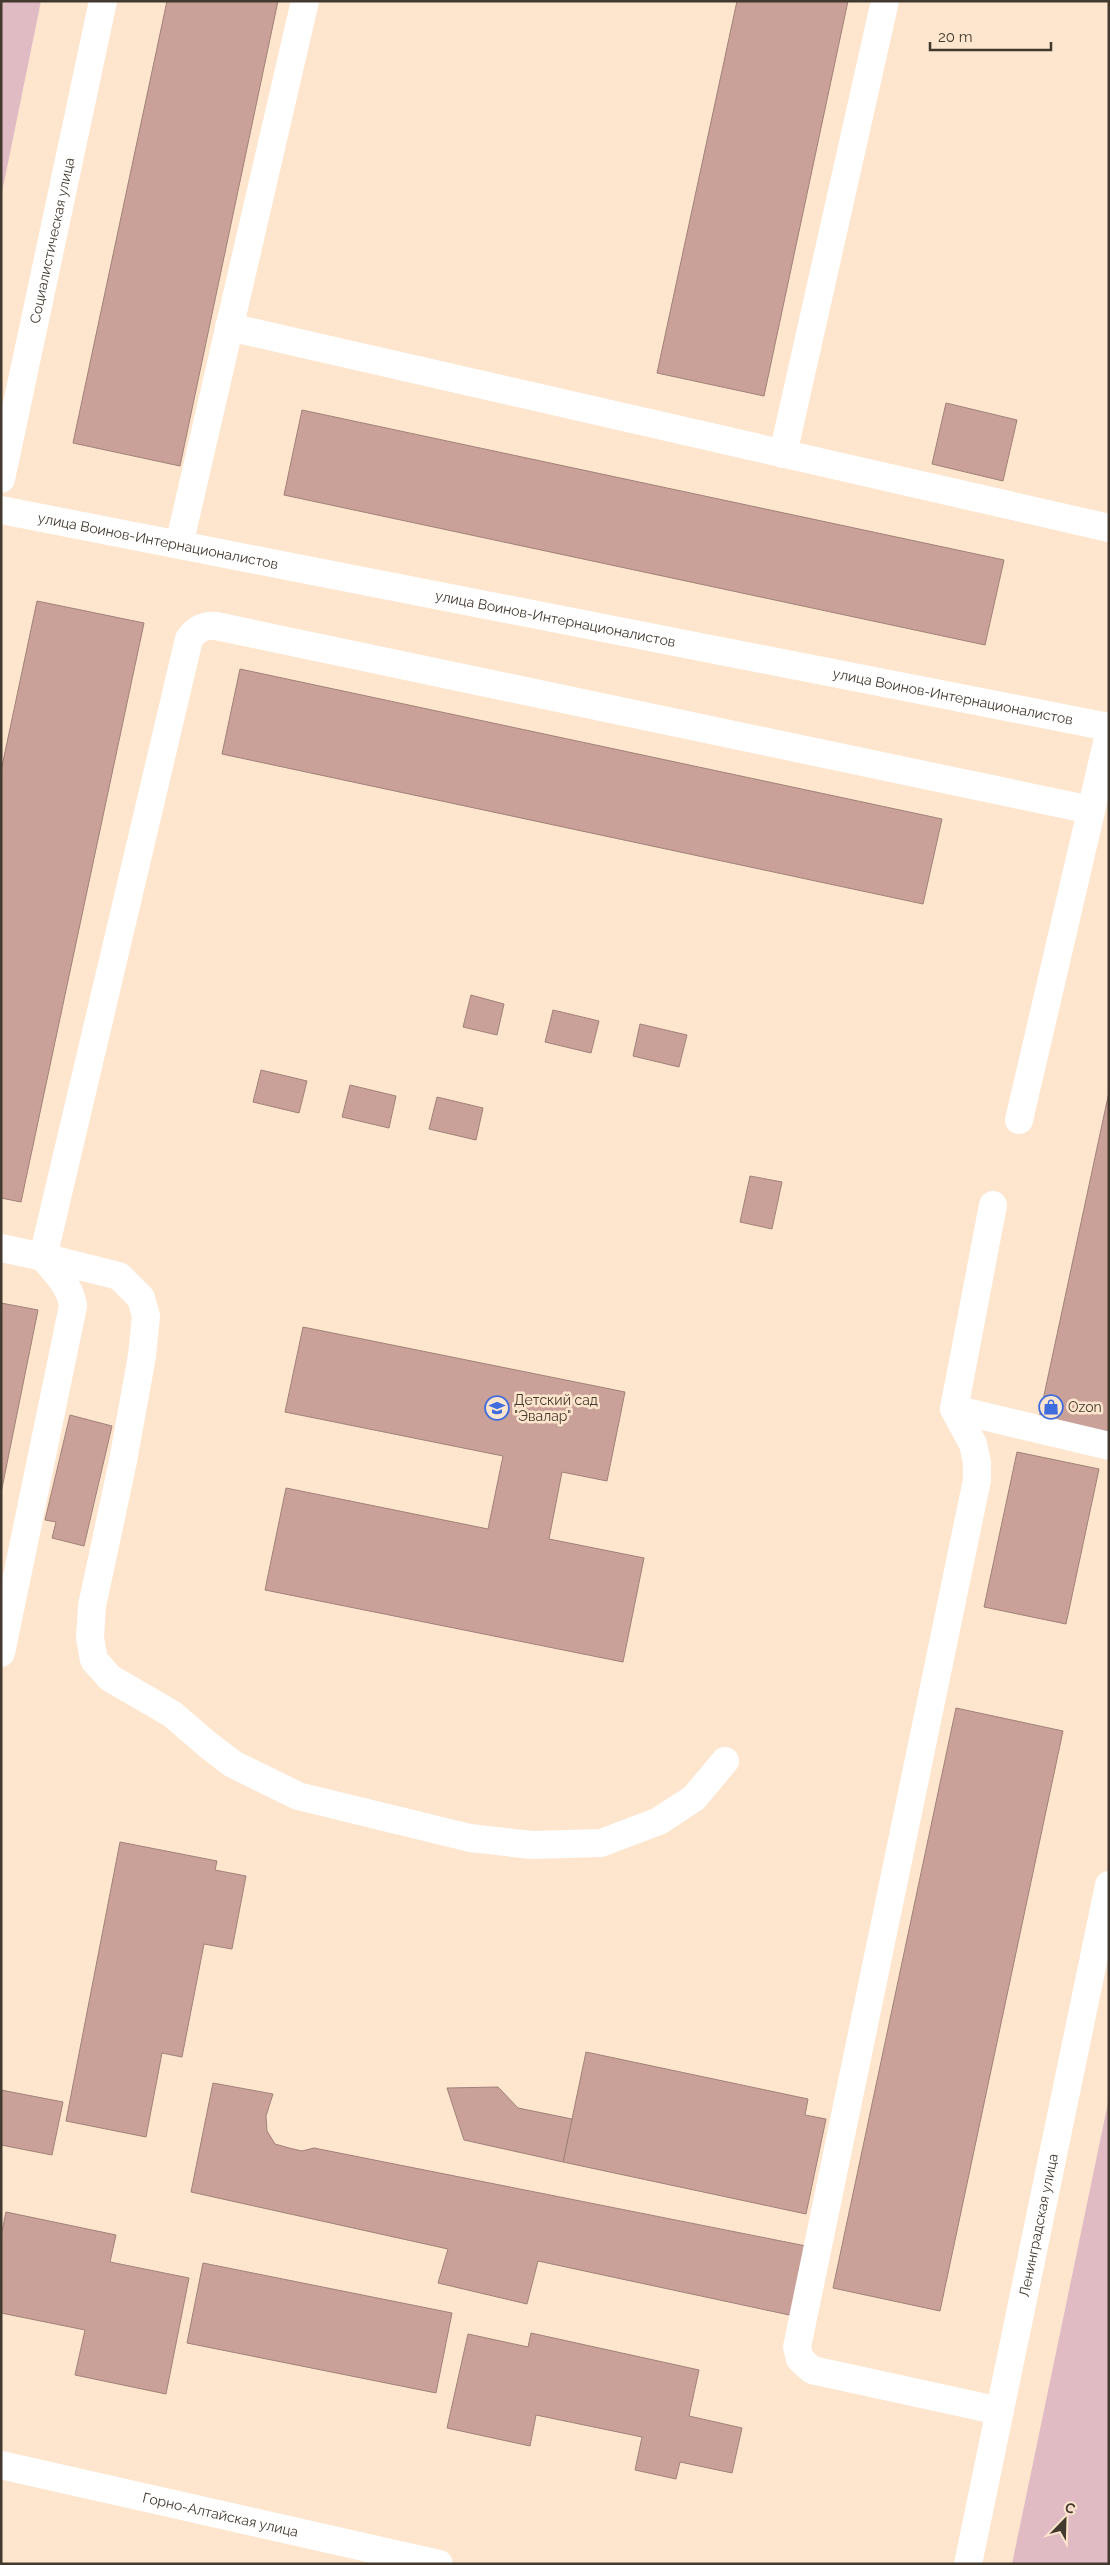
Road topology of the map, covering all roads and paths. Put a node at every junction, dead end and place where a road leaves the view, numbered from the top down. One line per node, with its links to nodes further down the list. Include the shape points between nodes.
1 (103, 1): 6 (street, Социалистическая улица)
2 (305, 1): 4 (street)
3 (885, 1): 5 (street)
4 (229, 327): 5 (street); 9 (street)
5 (783, 454): 8 (street)
6 (1, 479)
7 (1, 510): 9 (street, улица Воинов-Интернационалистов)
8 (1109, 528)
9 (178, 544): 10 (street, улица Воинов-Интернационалистов)
10 (1109, 727)
11 (1109, 734): 12 (street)
12 (1091, 810): 13 (street); 16 (street, via 216,626 199,628 188,639)
13 (1019, 1120)
14 (993, 1205): 17 (street)
15 (1, 1248): 16 (street)
16 (43, 1257): 19 (street, via 66,1284 73,1306); 20 (street, via 119,1276 141,1298 146,1316 123,1461 92,1606 90,1638 94,1660 110,1678 172,1714 233,1764 298,1796 470,1838 532,1845 601,1842 659,1821 694,1798)
17 (954, 1409): 18 (street); 22 (street, via 973,1444 977,1480 797,2347 800,2360 812,2370)
18 (1109, 1446)
19 (1, 1652)
20 (725, 1761)
21 (1109, 1886): 22 (street, Ленинградская улица)
22 (1000, 2411): 25 (street, Ленинградская улица)
23 (1, 2465): 24 (street, Горно-Алтайская улица)
24 (439, 2564)
25 (968, 2564)

